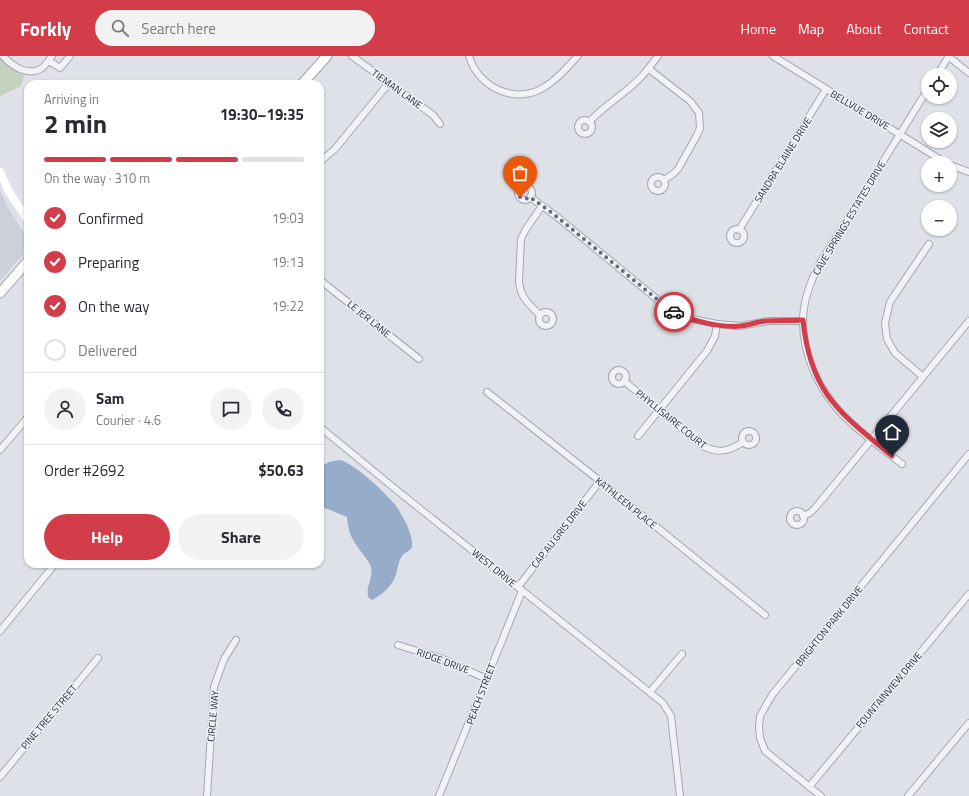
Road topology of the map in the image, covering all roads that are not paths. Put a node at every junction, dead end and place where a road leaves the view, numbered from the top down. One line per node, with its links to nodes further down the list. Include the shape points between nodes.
1 (3, 56): 10 (street, via 13,65 27,70 42,68)
2 (70, 56): 10 (street, via 60,68)
3 (326, 56): 14 (main road)
4 (352, 56): 15 (street, TIEMAN LANE)
5 (469, 56): 6 (street, via 474,70 488,85 508,94 520,94 546,86)
6 (578, 56)
7 (658, 56): 12 (street)
8 (773, 56): 16 (street, BELLVUE DRIVE)
9 (949, 57): 11 (street); 13 (street)
10 (51, 58)
11 (942, 68)
12 (649, 69): 18 (street); 26 (street, via 690,101 699,113 700,128 696,137 678,169)
13 (969, 73)
14 (305, 80)
15 (389, 83): 19 (street, TIEMAN LANE, via 433,115); 22 (street, via 335,149)
16 (826, 89): 20 (street, BELLVUE DRIVE); 30 (street, SANDRA ELAINE DRIVE)
17 (921, 100): 20 (street, CAVE SPRINGS ESTATES DRIVE)
18 (589, 122)
19 (440, 124)
20 (900, 134): 21 (street, BELLVUE DRIVE); 36 (street, CAVE SPRINGS ESTATES DRIVE, via 825,253 809,290)
21 (935, 156)
22 (324, 158)
23 (957, 168): 25 (street)
24 (0, 172): 29 (street, via 9,192)
25 (969, 172)
26 (664, 180)
27 (530, 197): 28 (street)
28 (542, 206): 35 (street, via 522,236 518,281 524,299); 38 (street, via 673,311 687,318)
29 (24, 214)
30 (739, 230)
31 (929, 244): 40 (street, via 890,302 885,323 887,339 895,353)
32 (24, 266): 34 (main road)
33 (324, 283): 39 (street, LE JER LANE)
34 (0, 293)
35 (540, 315)
36 (803, 320): 38 (street, via 768,321 740,326); 47 (street, CAVE SPRINGS ESTATES DRIVE, via 808,353 821,387 842,414)
37 (969, 321): 40 (street)
38 (717, 324): 43 (street, via 707,351)
39 (419, 359)
40 (922, 376): 47 (street)
41 (624, 381): 43 (street, PHYLLISAIRE COURT)
42 (487, 392): 52 (street, KATHLEEN PLACE)
43 (658, 410): 46 (street); 48 (street, PHYLLISAIRE COURT, via 710,450 724,451)
44 (24, 422): 49 (street)
45 (324, 430): 55 (street, WEST DRIVE)
46 (638, 436)
47 (872, 440): 51 (street, CAVE SPRINGS ESTATES DRIVE); 53 (street, via 816,507)
48 (743, 442)
49 (0, 450)
50 (969, 454): 67 (street, BRIGHTON PARK DRIVE, via 772,695 760,716 758,727 765,751)
51 (902, 464)
52 (600, 481): 55 (street, CAP AU GRIS DRIVE); 57 (street, KATHLEEN PLACE)
53 (803, 516)
54 (52, 568): 58 (street)
55 (520, 589): 63 (street, PEACH STREET); 64 (street, WEST DRIVE)
56 (969, 594): 67 (street, FOUNTAINVIEW DRIVE)
57 (765, 615)
58 (0, 631)
59 (236, 640): 68 (street, CIRCLE WAY, via 224,659 214,688)
60 (398, 645): 63 (street, RIDGE DRIVE, via 440,658)
61 (682, 654): 64 (street)
62 (98, 658): 66 (street, PINE TREE STREET)
63 (487, 679): 69 (street, PEACH STREET)
64 (650, 692): 70 (street, WEST DRIVE, via 668,709 671,716)
65 (969, 723): 72 (street)
66 (0, 777)
67 (809, 787): 71 (street, BRIGHTON PARK DRIVE)
68 (207, 796)
69 (439, 796)
70 (680, 796)
71 (821, 796)
72 (908, 796)

